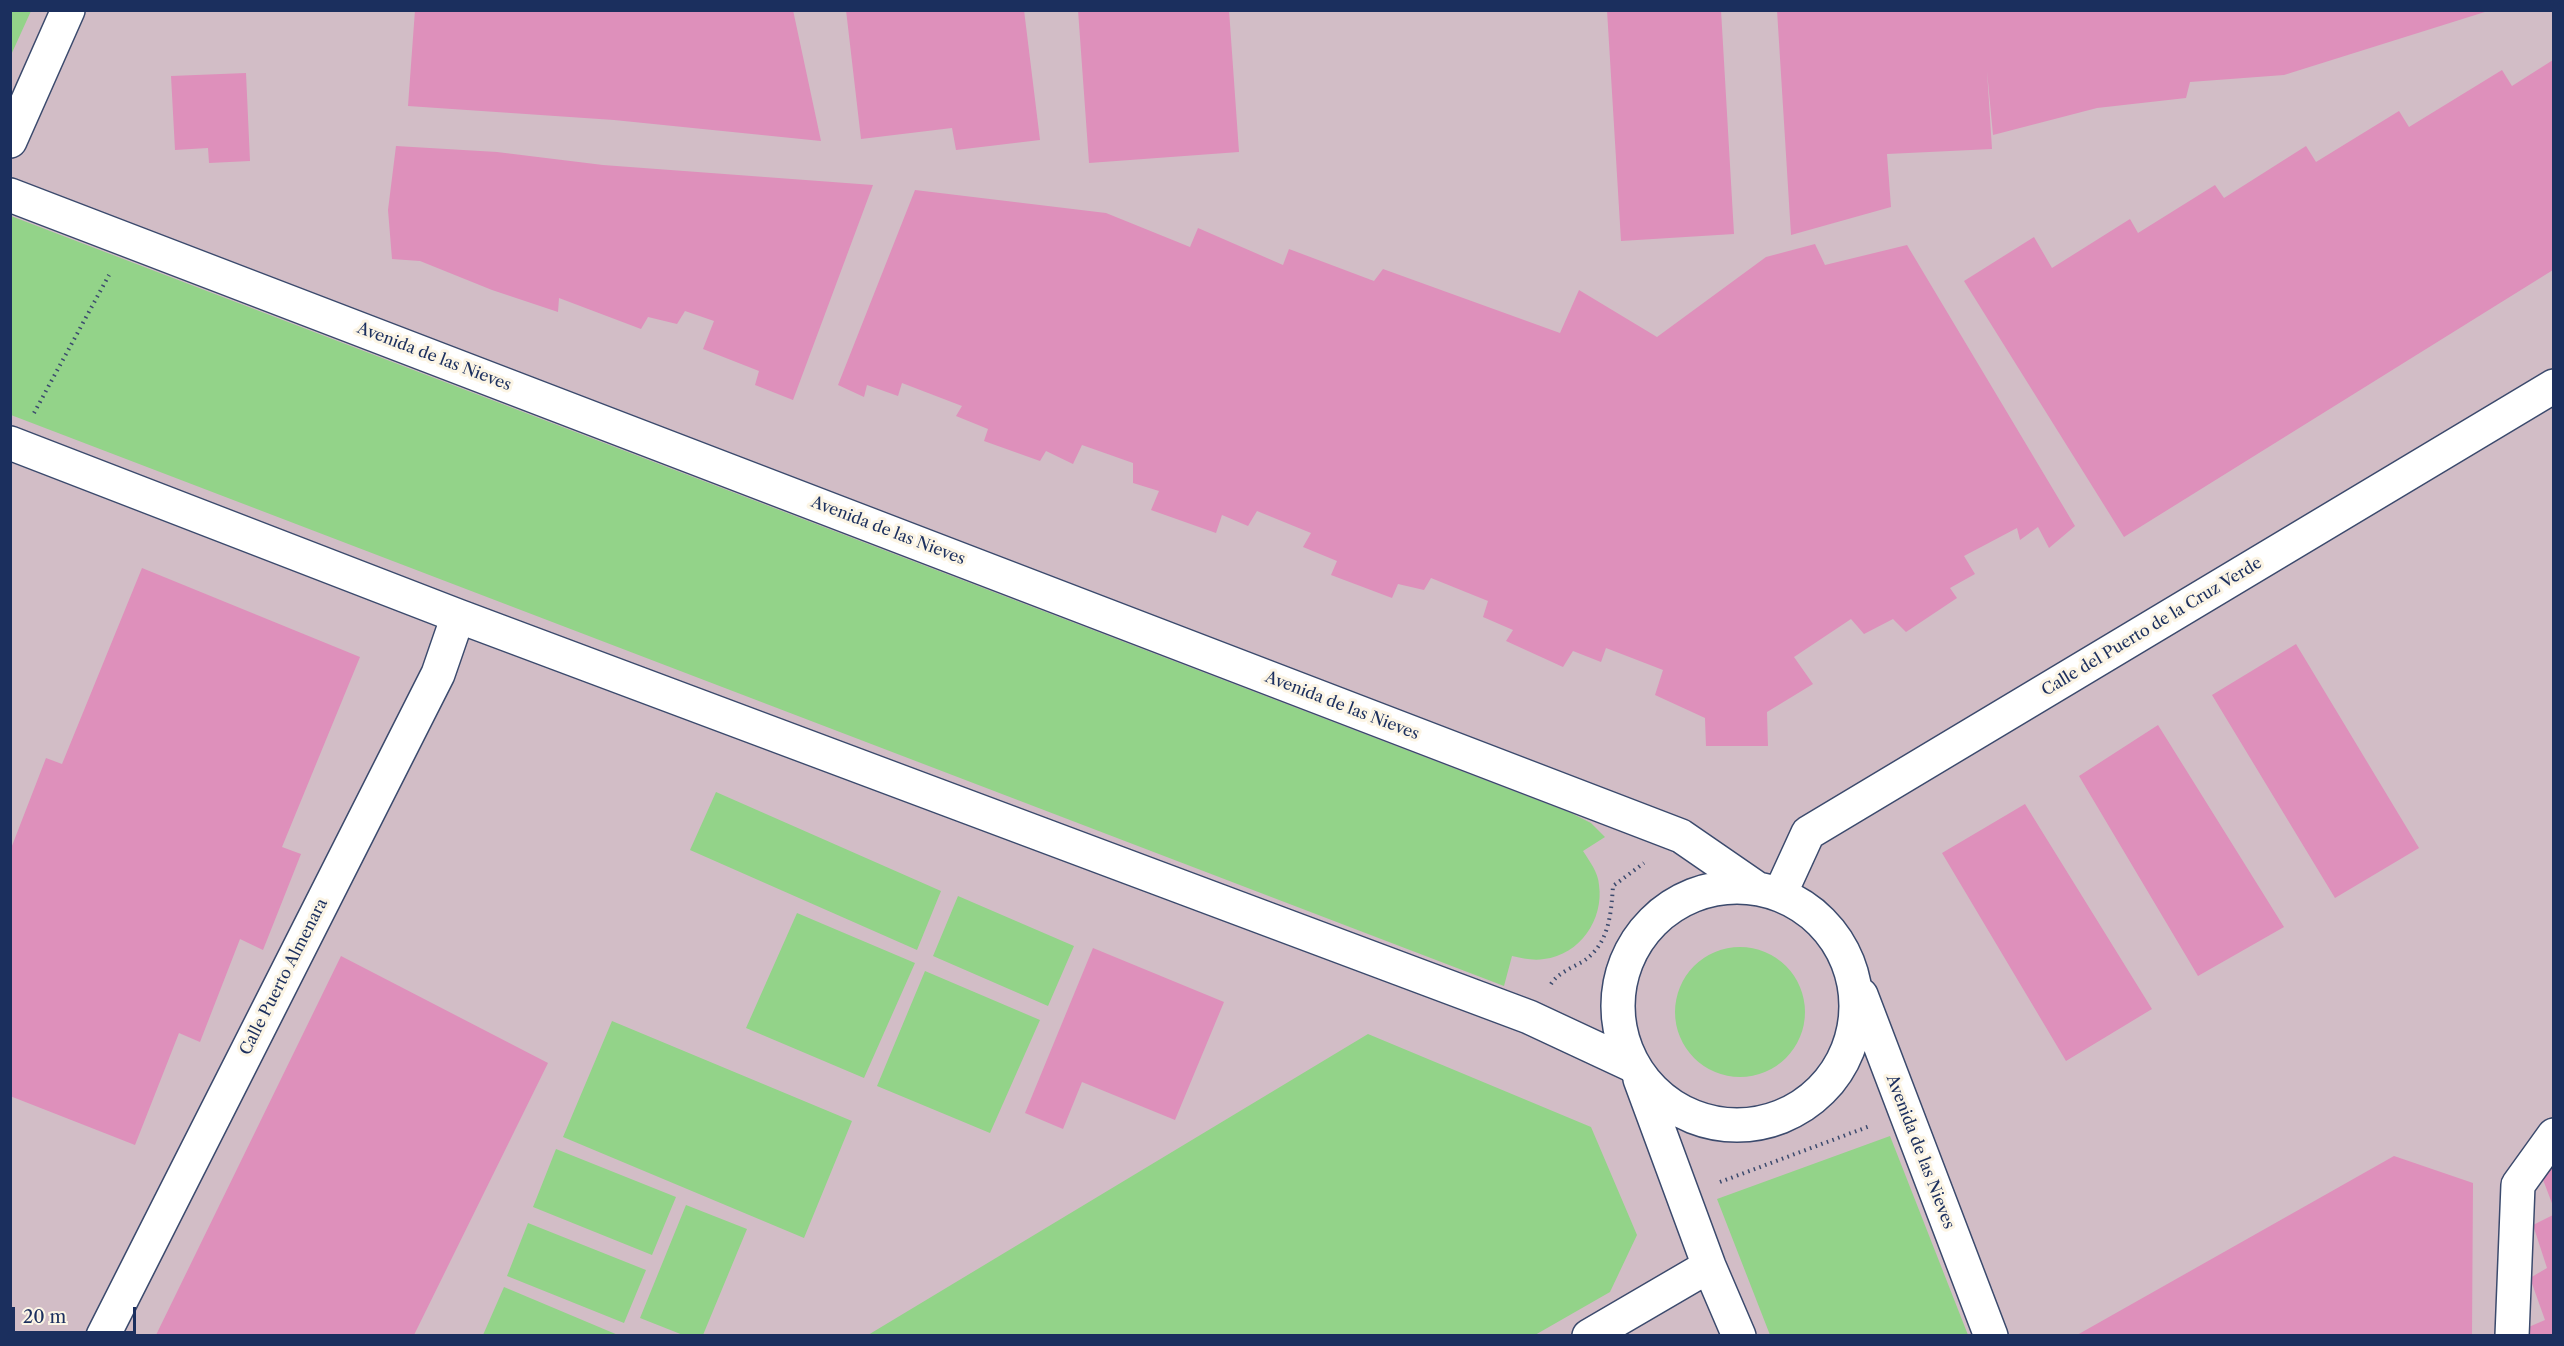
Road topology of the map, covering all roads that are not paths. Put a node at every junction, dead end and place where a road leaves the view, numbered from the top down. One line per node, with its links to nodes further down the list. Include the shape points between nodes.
1 (68, 10): 2 (street)
2 (10, 141)
3 (10, 195): 7 (street, Avenida de las Nieves, via 1681,836)
4 (2553, 386): 7 (street, Calle del Puerto de la Cruz Verde, via 1808,833)
5 (14, 444): 6 (street)
6 (458, 616): 9 (street, via 1528,1017); 12 (street, Calle Puerto Almenara, via 438,674)
7 (1767, 890): 8 (street, Avenida de las Nieves, via 1810,911 1835,936); 9 (street, via 1722,887 1690,896 1661,914 1638,939 1623,969 1618,1002 1621,1036)
8 (1852, 969): 9 (street, via 1857,1003 1853,1037 1839,1070 1816,1096 1787,1115 1752,1125 1718,1124 1684,1113 1656,1094); 15 (street, Avenida de las Nieves)
9 (1637, 1072): 11 (street)
10 (2553, 1135): 16 (street, via 2518,1185)
11 (1709, 1266): 13 (street); 14 (street)
12 (103, 1335)
13 (1589, 1335)
14 (1739, 1335)
15 (1991, 1335)
16 (2512, 1335)

